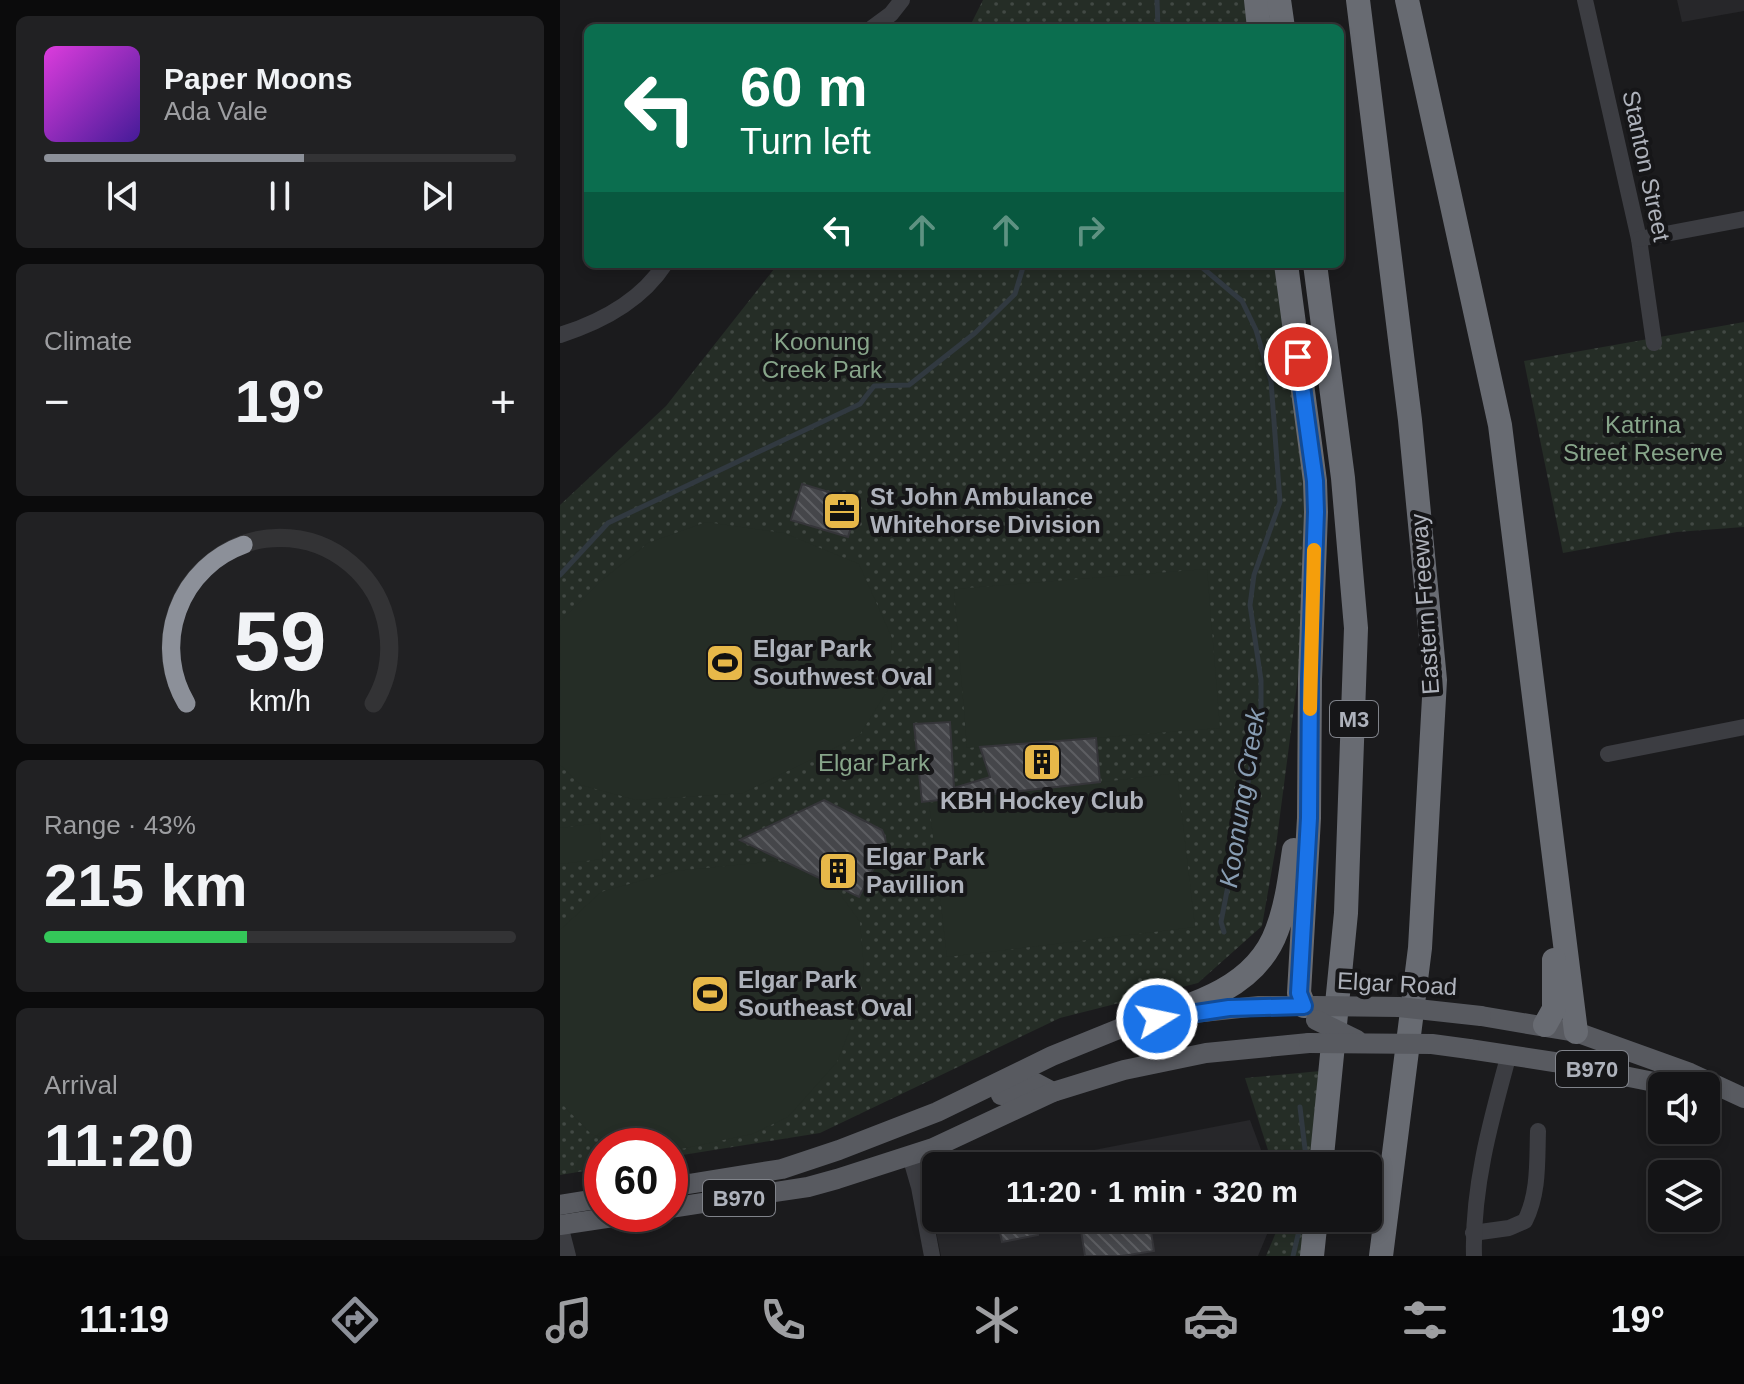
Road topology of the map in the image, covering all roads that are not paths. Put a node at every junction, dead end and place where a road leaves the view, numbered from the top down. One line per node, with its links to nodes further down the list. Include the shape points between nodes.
1 (902, 0): 7 (street)
2 (1256, 0): 8 (highway)
3 (1279, 0): 9 (highway)
4 (1358, 0): 48 (highway, Eastern Freeway, via 1410,420 1435,680 1420,948)
5 (1407, 0): 20 (highway, via 1500,425)
6 (1585, 0): 11 (street, Stanton Street)
7 (877, 24)
8 (1259, 24)
9 (1282, 24)
10 (1744, 219): 11 (street)
11 (1639, 239): 16 (street, Stanton Street)
12 (662, 268): 15 (street, via 624,306)
13 (1287, 268): 19 (highway, via 1315,481)
14 (1316, 268): 35 (highway, M3, via 1356,628 1346,913)
15 (560, 335)
16 (1654, 343)
17 (1744, 727): 18 (street)
18 (1608, 754)
19 (1309, 775): 21 (highway, via 1299,993); 22 (highway, via 1283,912 1269,948 1213,997)
20 (1552, 850): 23 (highway, via 1555,996); 24 (highway)
21 (1312, 1011): 22 (main road, Elgar Road / B970, via 1211,1010); 23 (main road, Elgar Road / B970, bridge, via 1399,1007); 25 (main road, bridge)
22 (1136, 1022): 31 (main road, Elgar Road / B970)
23 (1545, 1025): 24 (main road, Elgar Road / B970); 26 (main road)
24 (1576, 1032): 30 (main road, Elgar Road / B970, via 1690,1073)
25 (1361, 1042): 26 (main road, Elgar Road / B970, bridge); 28 (main road, Elgar Road / B970, bridge, via 1244,1048 1167,1060)
26 (1509, 1054): 27 (main road, Elgar Road / B970); 44 (street, via 1485,1144)
27 (1648, 1081)
28 (1053, 1092): 31 (main road, Elgar Road, via 1036,1083 989,1100); 36 (main road, Elgar Road / B970)
29 (1720, 1096): 30 (main road, Elgar Road / B970)
30 (1744, 1100)
31 (956, 1103): 32 (main road, Elgar Road / B970)
32 (909, 1122): 33 (main road, Elgar Road / B970); 36 (main road)
33 (888, 1130): 36 (main road); 37 (main road, Elgar Road / B970, via 782,1169)
34 (1538, 1131): 44 (street, via 1533,1206 1525,1221)
35 (1322, 1152)
36 (910, 1156): 40 (main road, Elgar Road / B970, via 808,1187); 46 (street)
37 (688, 1184)
38 (584, 1201): 39 (main road)
39 (560, 1205)
40 (688, 1205)
41 (584, 1221): 42 (main road)
42 (560, 1225): 45 (street)
43 (1315, 1232): 47 (highway)
44 (1473, 1233): 49 (street)
45 (568, 1256)
46 (932, 1256)
47 (1312, 1256)
48 (1381, 1256)
49 (1474, 1256)

